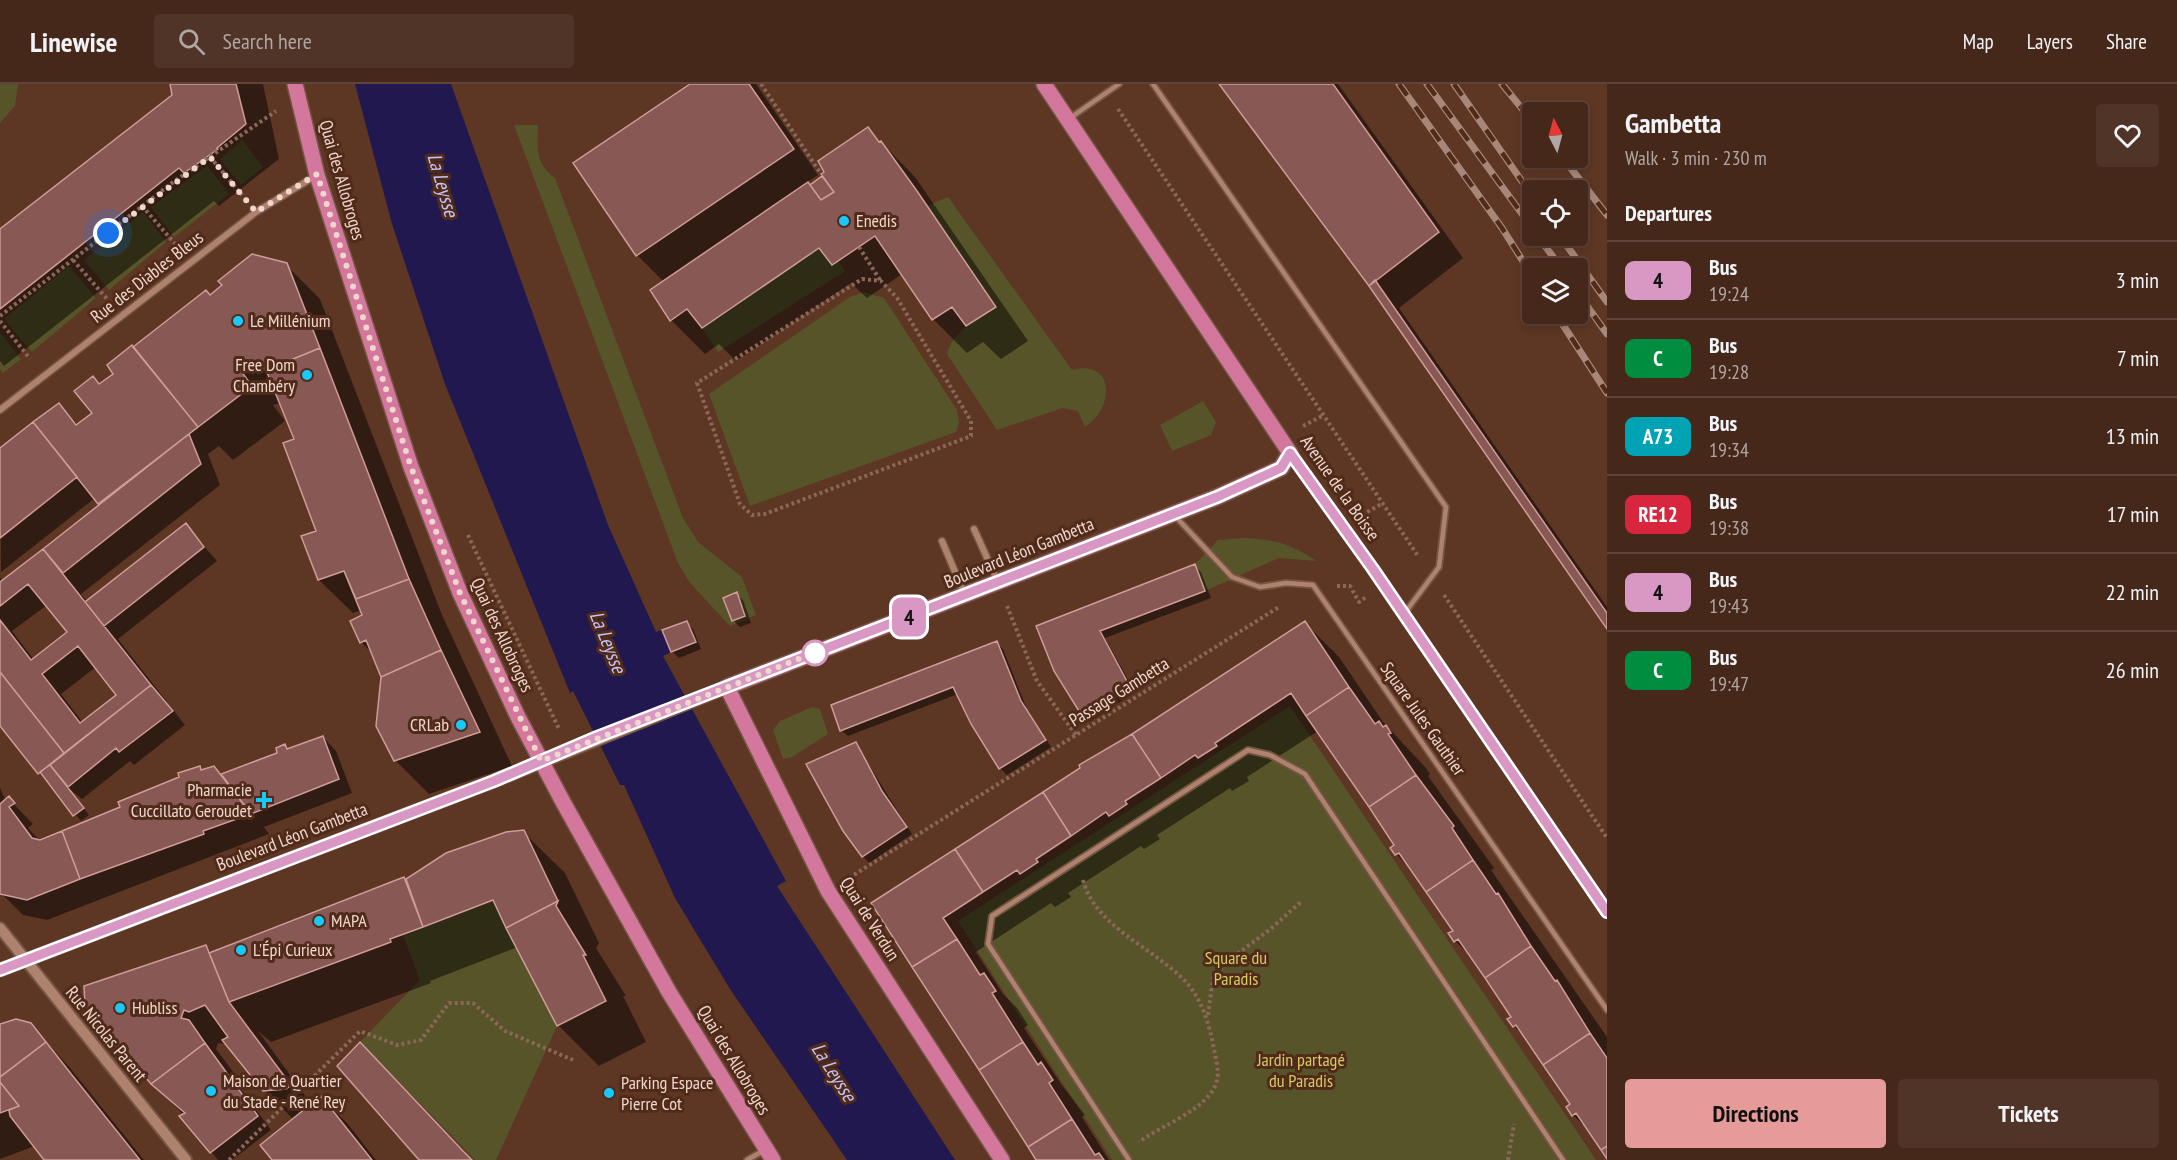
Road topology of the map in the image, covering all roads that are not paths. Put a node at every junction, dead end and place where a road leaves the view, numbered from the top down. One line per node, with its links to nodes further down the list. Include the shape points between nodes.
1 (1044, 84): 5 (main road, Avenue de la Boisse)
2 (1119, 84): 5 (lane)
3 (1153, 84): 14 (lane, via 1446,507 1439,567)
4 (296, 90): 6 (main road, Quai des Allobroges)
5 (1067, 119): 8 (main road, Avenue de la Boisse)
6 (317, 174): 7 (street, Rue des Diables Bleus, via 256,212); 16 (main road, Quai des Allobroges, via 415,478 460,593)
7 (0, 410)
8 (1290, 453): 9 (main road, Boulevard Léon Gambetta, via 1281,468); 14 (street, Avenue de la Boisse)
9 (1172, 513): 12 (main road, Boulevard Léon Gambetta); 21 (lane, Square Jules Gauthier, via 1232,577 1260,587 1286,583 1313,585)
10 (974, 529): 12 (street)
11 (942, 541): 13 (street)
12 (998, 583): 13 (main road, Boulevard Léon Gambetta)
13 (965, 596): 15 (main road, Boulevard Léon Gambetta)
14 (1404, 614): 17 (street, Avenue de la Boisse)
15 (727, 687): 16 (main road, Boulevard Léon Gambetta); 25 (main road, Quai de Verdun, via 828,891)
16 (541, 761): 19 (main road, Boulevard Léon Gambetta); 22 (main road, Quai des Allobroges, via 669,992)
17 (1607, 912)
18 (0, 928): 19 (street, Rue Nicolas Parent)
19 (26, 960): 20 (main road, Boulevard Léon Gambetta); 23 (street, Rue Nicolas Parent)
20 (0, 970)
21 (1607, 1010)
22 (769, 1155): 24 (lane)
23 (186, 1160)
24 (747, 1160)
25 (1002, 1160)
26 (1129, 1160): 27 (lane, via 988,944 992,916 1248,750 1270,755 1305,774)
27 (1563, 1160)

